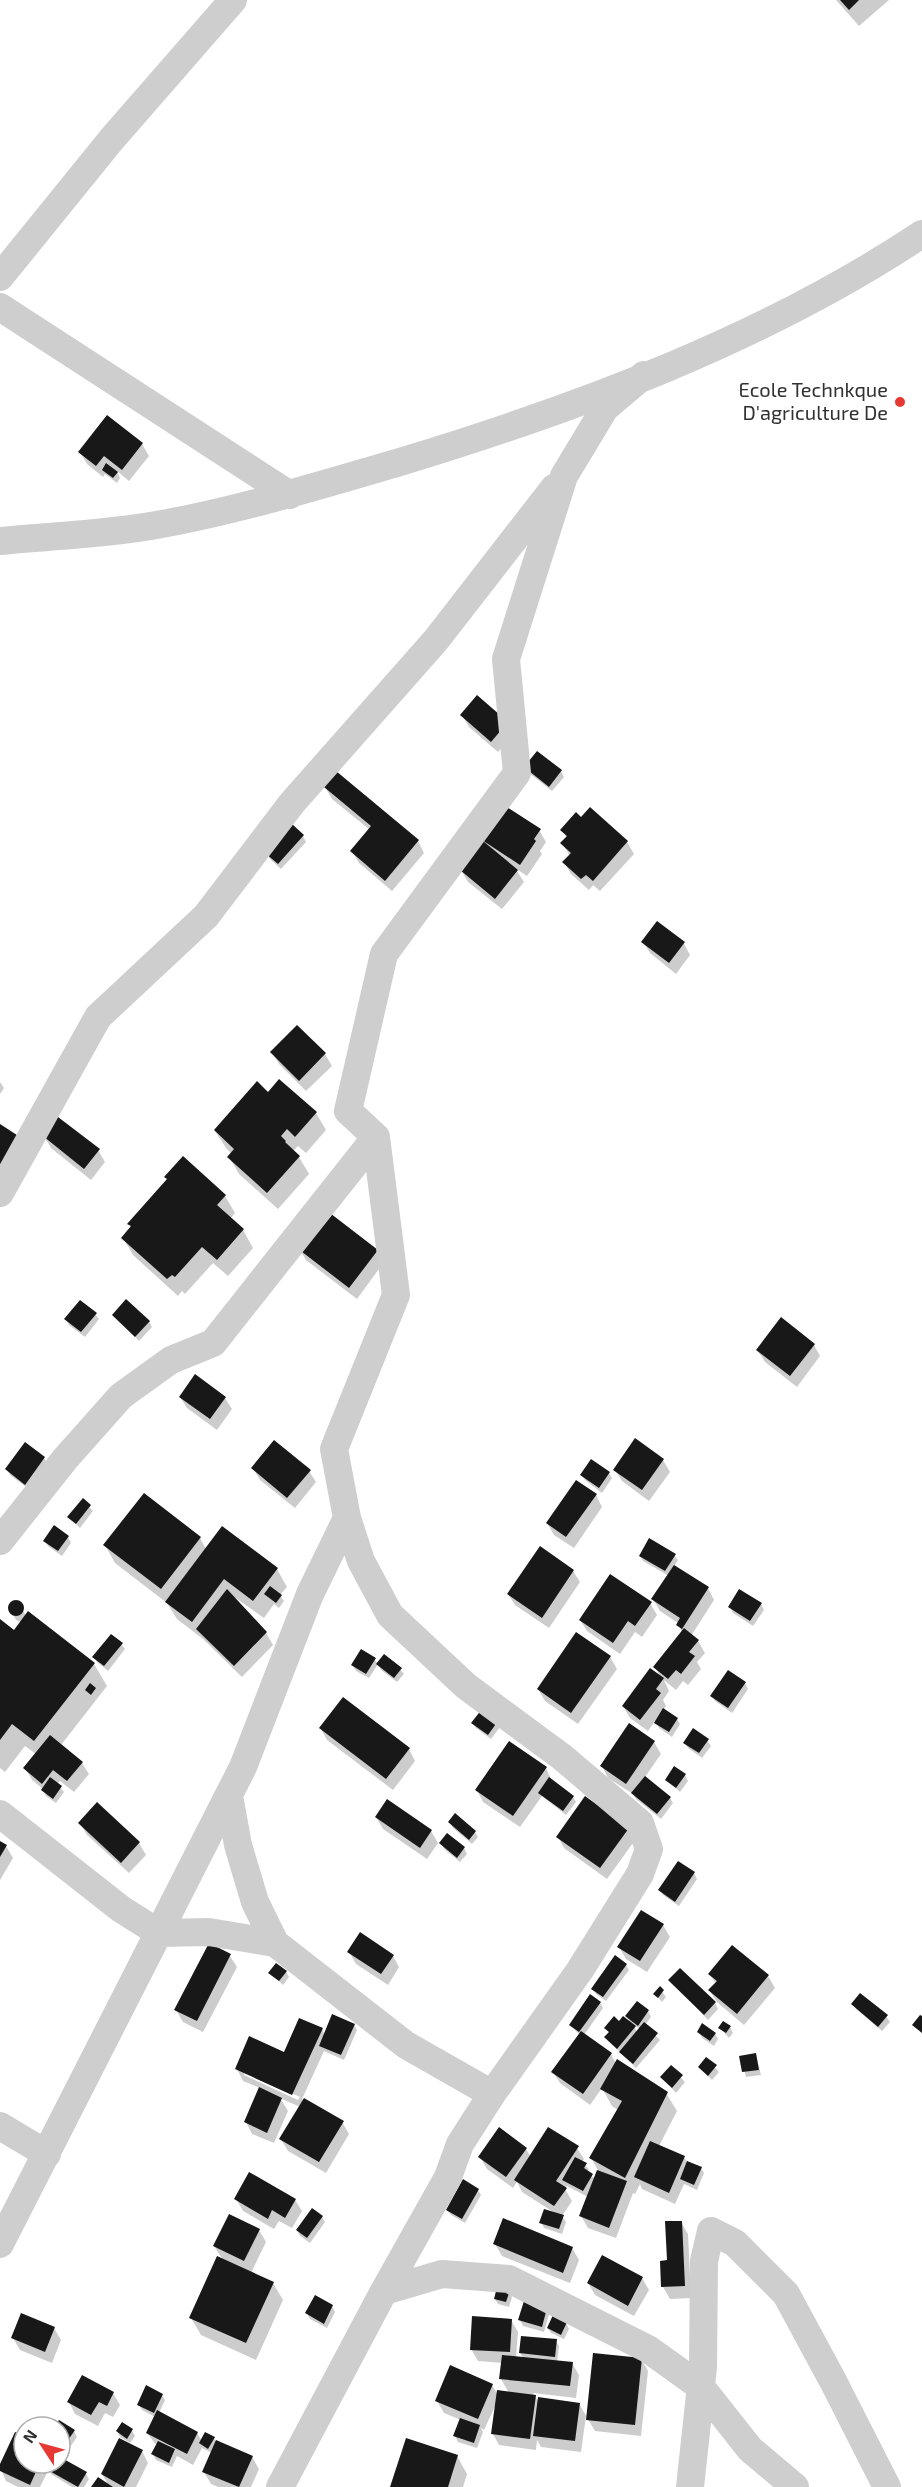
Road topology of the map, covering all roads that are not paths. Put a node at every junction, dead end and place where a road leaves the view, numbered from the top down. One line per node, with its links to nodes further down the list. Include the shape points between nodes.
1 (233, 0): 3 (street, via 111,140)
2 (922, 234): 5 (street, via 876,265 731,340)
3 (0, 277)
4 (0, 308): 7 (street)
5 (644, 375): 6 (street, via 605,408); 7 (street, via 510,428)
6 (564, 476): 9 (street, via 506,659 517,773 384,954 348,1111); 10 (street, via 436,640 292,803 206,916 98,1017)
7 (290, 495): 8 (street, via 160,525)
8 (0, 541)
9 (376, 1137): 11 (street, via 396,1295 334,1449); 12 (street, via 213,1342 171,1360 121,1396)
10 (0, 1193)
11 (347, 1518): 13 (street, via 310,1594); 17 (street, via 361,1561 390,1615 466,1686 562,1757 639,1823 649,1849 640,1874 580,1970)
12 (0, 1541)
13 (229, 1796): 15 (street); 16 (street, via 255,1902)
14 (0, 1814): 15 (street, via 121,1909)
15 (159, 1933): 16 (street, via 209,1932); 19 (street)
16 (276, 1943): 17 (street, via 406,2045)
17 (492, 2094): 21 (street, via 460,2144 448,2176)
18 (0, 2126): 19 (street)
19 (47, 2154): 20 (street)
20 (0, 2244)
21 (384, 2291): 22 (street, via 442,2274 509,2279 648,2349); 23 (street)
22 (701, 2386): 24 (street); 25 (street, via 750,2449); 26 (street, via 704,2260 711,2231 735,2243 786,2294)
23 (280, 2487)
24 (690, 2487)
25 (795, 2487)
26 (887, 2487)

